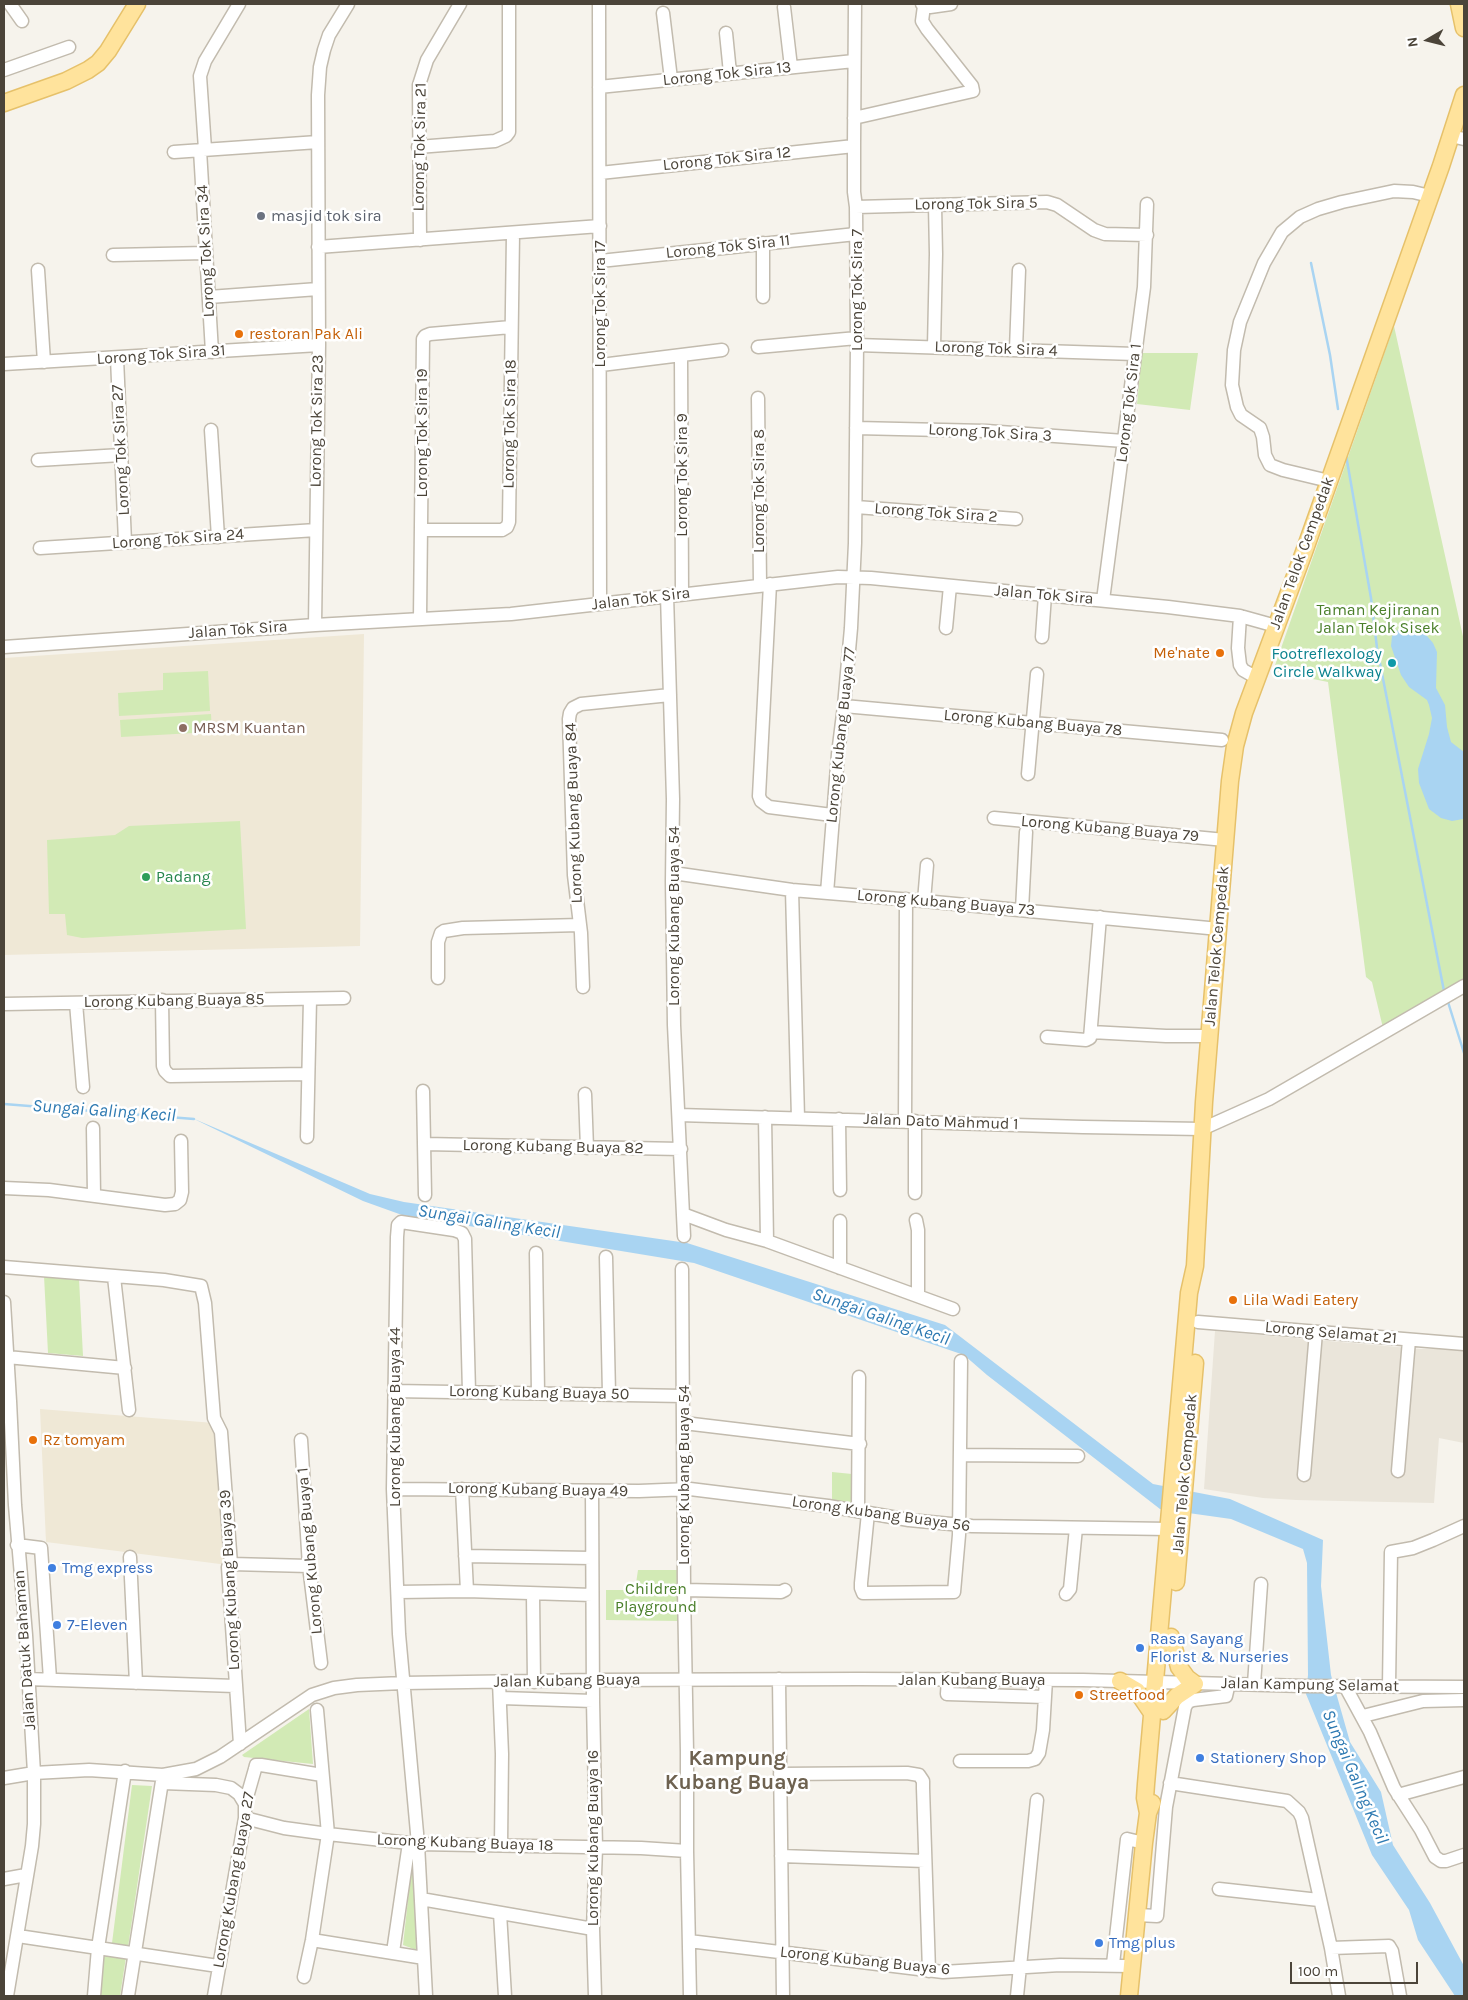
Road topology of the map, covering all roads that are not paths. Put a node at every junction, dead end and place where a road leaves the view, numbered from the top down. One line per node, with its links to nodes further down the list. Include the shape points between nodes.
1 (10, 4): 14 (street)
2 (137, 4): 25 (main road, via 98,63 66,81)
3 (238, 4): 31 (street, Lorong Tok Sira 34, via 205,61 200,76)
4 (348, 4): 28 (street, Lorong Tok Sira 23, via 329,35 320,67)
5 (460, 4): 30 (street, Lorong Tok Sira 21, via 420,78)
6 (509, 4): 30 (street, via 509,132 496,141)
7 (598, 4): 23 (street, Lorong Tok Sira 17)
8 (855, 4): 18 (street, Lorong Tok Sira 7)
9 (951, 4): 11 (street)
10 (1459, 4): 15 (main road)
11 (923, 5): 26 (street, via 926,29 973,91)
12 (784, 7): 19 (street)
13 (663, 13): 22 (street)
14 (22, 21)
15 (1464, 28)
16 (726, 33): 21 (street)
17 (70, 47): 20 (street)
18 (854, 61): 19 (street, Lorong Tok Sira 13); 26 (street, Lorong Tok Sira 7)
19 (792, 67): 21 (street, Lorong Tok Sira 13)
20 (4, 70)
21 (730, 73): 22 (street, Lorong Tok Sira 13)
22 (671, 79): 23 (street, Lorong Tok Sira 13)
23 (599, 87): 33 (street, Lorong Tok Sira 17)
24 (1464, 95): 27 (main road, Jalan Telok Cempedak)
25 (4, 104)
26 (854, 118): 29 (street, Lorong Tok Sira 7)
27 (1458, 138): 34 (main road, Jalan Telok Cempedak)
28 (318, 142): 31 (street); 44 (street, Lorong Tok Sira 23)
29 (854, 146): 33 (street, Lorong Tok Sira 12); 37 (street, Lorong Tok Sira 7)
30 (418, 147): 42 (street, Lorong Tok Sira 21)
31 (202, 150): 32 (street); 45 (street, Lorong Tok Sira 34)
32 (174, 152)
33 (600, 173): 38 (street, Lorong Tok Sira 17)
34 (1430, 196): 73 (main road, Jalan Telok Cempedak); 73 (street, via 1404,190 1371,195 1307,213 1282,232 1264,263 1240,322 1232,386 1241,415 1260,428 1270,465)
35 (1147, 204): 41 (street, Lorong Tok Sira 1)
36 (935, 205): 37 (street, Lorong Tok Sira 5); 41 (street, Lorong Tok Sira 5, via 1047,202 1105,234); 57 (street)
37 (856, 207): 40 (street, Lorong Tok Sira 7)
38 (600, 226): 39 (street); 47 (street, Lorong Tok Sira 17)
39 (513, 234): 42 (street); 53 (street, Lorong Tok Sira 18)
40 (856, 234): 43 (street, Lorong Tok Sira 11); 54 (street, Lorong Tok Sira 7)
41 (1147, 235): 61 (street, Lorong Tok Sira 1)
42 (420, 240): 44 (street)
43 (763, 242): 47 (street, Lorong Tok Sira 11); 52 (street)
44 (318, 247): 50 (street, Lorong Tok Sira 23)
45 (206, 253): 46 (street); 51 (street, Lorong Tok Sira 34)
46 (113, 255)
47 (600, 261): 66 (street, Lorong Tok Sira 17)
48 (38, 270): 64 (street)
49 (1019, 270): 58 (street)
50 (318, 289): 51 (street); 55 (street, Lorong Tok Sira 23)
51 (209, 296): 60 (street, Lorong Tok Sira 34)
52 (763, 297)
53 (512, 327): 77 (street, Lorong Tok Sira 19, via 430,334 423,338); 77 (street, Lorong Tok Sira 18, via 507,527 502,530)
54 (857, 341): 56 (street, Lorong Tok Sira 4); 57 (street, Lorong Tok Sira 4); 68 (street, Lorong Tok Sira 7)
55 (319, 345): 60 (street, Lorong Tok Sira 31); 76 (street, Lorong Tok Sira 23)
56 (758, 347)
57 (934, 347): 58 (street, Lorong Tok Sira 4)
58 (1016, 349): 61 (street, Lorong Tok Sira 4)
59 (722, 350): 62 (street)
60 (212, 352): 63 (street, Lorong Tok Sira 31)
61 (1135, 354): 70 (street, Lorong Tok Sira 1)
62 (681, 356): 66 (street); 84 (street, Lorong Tok Sira 9)
63 (117, 358): 64 (street, Lorong Tok Sira 31); 71 (street, Lorong Tok Sira 27)
64 (44, 362): 65 (street, Lorong Tok Sira 31)
65 (4, 364)
66 (601, 365): 88 (street, Lorong Tok Sira 17)
67 (758, 398): 82 (street, Lorong Tok Sira 8)
68 (856, 428): 70 (street, Lorong Tok Sira 3, via 986,431); 74 (street, Lorong Tok Sira 7)
69 (211, 430): 78 (street)
70 (1124, 441): 87 (street, Lorong Tok Sira 1)
71 (120, 455): 72 (street); 79 (street, Lorong Tok Sira 27)
72 (38, 460)
73 (1329, 481): 92 (main road, Jalan Telok Cempedak)
74 (856, 507): 75 (street, Lorong Tok Sira 2); 81 (street, Lorong Tok Sira 7)
75 (1016, 520)
76 (316, 530): 78 (street, Lorong Tok Sira 24); 91 (street, Lorong Tok Sira 23)
77 (421, 530): 90 (street, Lorong Tok Sira 19)
78 (218, 537): 79 (street, Lorong Tok Sira 24)
79 (125, 542): 80 (street, Lorong Tok Sira 24)
80 (40, 548)
81 (854, 577): 82 (street, Jalan Tok Sira); 83 (street, Jalan Tok Sira); 99 (street, Lorong Kubang Buaya 77)
82 (765, 584): 84 (street, Jalan Tok Sira); 103 (street, Lorong Tok Sira 8, via 759,796 769,807)
83 (950, 586): 86 (street, Jalan Tok Sira); 93 (street)
84 (682, 594): 85 (street, Jalan Tok Sira)
85 (667, 595): 88 (street, Jalan Tok Sira); 98 (street, Lorong Kubang Buaya 54)
86 (1045, 595): 87 (street, Jalan Tok Sira); 94 (street)
87 (1103, 600): 89 (street, Jalan Tok Sira)
88 (600, 604): 90 (street, Jalan Tok Sira, via 511,614)
89 (1240, 616): 92 (street, Jalan Tok Sira); 97 (street, via 1240,665)
90 (420, 618): 91 (street, Jalan Tok Sira)
91 (315, 624): 95 (street, Jalan Tok Sira)
92 (1276, 626): 97 (main road, Jalan Telok Cempedak)
93 (946, 628)
94 (1042, 637)
95 (4, 647)
96 (1037, 674): 100 (street)
97 (1257, 678): 106 (main road, Jalan Telok Cempedak, via 1235,746)
98 (670, 695): 108 (street, Lorong Kubang Buaya 54); 115 (street, Lorong Kubang Buaya 84, via 581,704 570,713 574,875)
99 (844, 706): 100 (street, Lorong Kubang Buaya 78); 103 (street, Lorong Kubang Buaya 77)
100 (1032, 724): 101 (street, Lorong Kubang Buaya 78); 102 (street)
101 (1222, 740)
102 (1028, 774)
103 (832, 815): 110 (street, Lorong Kubang Buaya 77)
104 (994, 818): 106 (street, Lorong Kubang Buaya 79)
105 (1026, 832): 113 (street)
106 (1226, 840): 116 (main road, Jalan Telok Cempedak)
107 (926, 865): 112 (street)
108 (673, 873): 109 (street, Lorong Kubang Buaya 73); 132 (street, Lorong Kubang Buaya 54, via 674,1025)
109 (792, 890): 110 (street, Lorong Kubang Buaya 73); 134 (street)
110 (827, 893): 111 (street, Lorong Kubang Buaya 73)
111 (906, 900): 112 (street, Lorong Kubang Buaya 73); 136 (street)
112 (924, 901): 113 (street, Lorong Kubang Buaya 73)
113 (1022, 910): 114 (street, Lorong Kubang Buaya 73)
114 (1100, 917): 116 (street, Lorong Kubang Buaya 73); 125 (street)
115 (580, 925): 117 (street, via 444,931 438,942); 119 (street, Lorong Kubang Buaya 84)
116 (1218, 929): 126 (main road, Jalan Telok Cempedak)
117 (438, 978)
118 (1464, 986): 138 (street, via 1270,1099)
119 (583, 987)
120 (344, 998): 121 (street, Lorong Kubang Buaya 85)
121 (310, 999): 122 (street, Lorong Kubang Buaya 85); 128 (street)
122 (162, 1000): 123 (street, Lorong Kubang Buaya 85); 128 (street, via 163,1066 170,1076)
123 (76, 1003): 124 (street, Lorong Kubang Buaya 85); 129 (street)
124 (4, 1004)
125 (1092, 1032): 126 (street); 127 (street, via 1086,1040)
126 (1209, 1036): 138 (main road, Jalan Telok Cempedak)
127 (1047, 1037)
128 (308, 1074): 139 (street)
129 (83, 1087)
130 (423, 1091): 141 (street)
131 (585, 1094): 142 (street)
132 (679, 1115): 133 (street, Jalan Dato Mahmud 1); 143 (street, Lorong Kubang Buaya 54)
133 (765, 1118): 134 (street, Jalan Dato Mahmud 1); 153 (street)
134 (798, 1118): 135 (street, Jalan Dato Mahmud 1)
135 (839, 1119): 136 (street, Jalan Dato Mahmud 1); 145 (street)
136 (910, 1121): 138 (street, Jalan Dato Mahmud 1); 146 (street)
137 (92, 1128): 147 (street)
138 (1202, 1129): 156 (main road, Jalan Telok Cempedak)
139 (307, 1137)
140 (181, 1142): 147 (street, via 182,1192 175,1204)
141 (424, 1144): 142 (street, Lorong Kubang Buaya 82); 148 (street)
142 (587, 1148): 143 (street, Lorong Kubang Buaya 82)
143 (681, 1149): 149 (street, Lorong Kubang Buaya 54)
144 (4, 1188): 147 (street)
145 (840, 1190)
146 (915, 1193)
147 (94, 1195)
148 (425, 1195)
149 (683, 1214): 152 (street, Lorong Kubang Buaya 54); 153 (street)
150 (916, 1220): 161 (street)
151 (840, 1221): 158 (street)
152 (684, 1236)
153 (767, 1241): 158 (street)
154 (536, 1254): 174 (street)
155 (606, 1257): 175 (street)
156 (1195, 1266): 164 (main road, Jalan Telok Cempedak); 185 (main road, Jalan Telok Cempedak, via 1189,1292)
157 (4, 1267): 160 (street)
158 (840, 1268): 161 (street)
159 (682, 1269): 176 (street, Lorong Kubang Buaya 54)
160 (114, 1277): 170 (street); 200 (street, Lorong Kubang Buaya 39, via 201,1286 214,1418 222,1432)
161 (918, 1296): 163 (street)
162 (4, 1302): 168 (street, Jalan Datuk Bahaman)
163 (953, 1309)
164 (1198, 1322): 165 (street, Lorong Selamat 21); 185 (main road, Jalan Telok Cempedak)
165 (1316, 1332): 166 (street, Lorong Selamat 21); 184 (street)
166 (1409, 1340): 167 (street, Lorong Selamat 21); 183 (street)
167 (1464, 1344)
168 (7, 1357): 170 (street); 190 (street, Jalan Datuk Bahaman)
169 (961, 1361): 181 (street)
170 (125, 1368): 177 (street)
171 (859, 1377): 180 (street)
172 (394, 1391): 173 (street, Lorong Kubang Buaya 50); 173 (street, Lorong Kubang Buaya 44, via 398,1224 407,1222 454,1230 462,1233 465,1239); 186 (street, Lorong Kubang Buaya 44)
173 (469, 1392): 174 (street, Lorong Kubang Buaya 50)
174 (538, 1393): 175 (street, Lorong Kubang Buaya 50)
175 (609, 1394): 176 (street, Lorong Kubang Buaya 50)
176 (684, 1396): 178 (street, Lorong Kubang Buaya 54)
177 (129, 1410)
178 (684, 1423): 180 (street); 188 (street, Lorong Kubang Buaya 54)
179 (301, 1440): 201 (street, Lorong Kubang Buaya 1)
180 (860, 1444): 191 (street)
181 (960, 1455): 182 (street); 193 (street)
182 (1078, 1456)
183 (1398, 1471)
184 (1304, 1475)
185 (1179, 1484): 192 (main road, Jalan Telok Cempedak)
186 (392, 1489): 187 (street, Lorong Kubang Buaya 49); 206 (street, Lorong Kubang Buaya 44)
187 (462, 1489): 189 (street, Lorong Kubang Buaya 49); 197 (street)
188 (683, 1490): 189 (street, Lorong Kubang Buaya 49); 191 (street, Lorong Kubang Buaya 56); 203 (street, Lorong Kubang Buaya 54)
189 (592, 1491): 199 (street, Lorong Kubang Buaya 16)
190 (9, 1506): 196 (street, Jalan Datuk Bahaman)
191 (863, 1512): 193 (street, Lorong Kubang Buaya 56); 193 (street, via 861,1588 867,1594 954,1592)
192 (1174, 1519): 195 (street, Lorong Kubang Buaya 56); 210 (main road, Jalan Telok Cempedak); 222 (main road, Jalan Telok Cempedak)
193 (959, 1525): 195 (street, Lorong Kubang Buaya 56)
194 (1464, 1526): 229 (street, via 1413,1548 1391,1552)
195 (1076, 1528): 208 (street, via 1070,1589)
196 (17, 1544): 212 (street, Jalan Datuk Bahaman); 213 (street, via 41,1548)
197 (465, 1556): 199 (street); 205 (street)
198 (130, 1557): 223 (street)
199 (592, 1558): 209 (street, Lorong Kubang Buaya 16)
200 (231, 1564): 201 (street); 227 (street, Lorong Kubang Buaya 39, via 228,1567)
201 (309, 1566): 211 (street, Lorong Kubang Buaya 1)
202 (1261, 1584): 226 (street)
203 (684, 1590): 204 (street); 217 (street, Lorong Kubang Buaya 54)
204 (786, 1590)
205 (467, 1591): 206 (street); 207 (street)
206 (398, 1592): 224 (street, Lorong Kubang Buaya 44)
207 (534, 1594): 209 (street); 221 (street)
208 (1066, 1594)
209 (592, 1595): 216 (street, Lorong Kubang Buaya 16)
210 (1170, 1637): 222 (main road, Jalan Telok Cempedak); 225 (main road, via 1178,1667)
211 (321, 1663)
212 (28, 1678): 213 (street); 242 (street, Jalan Datuk Bahaman)
213 (50, 1679): 223 (street)
214 (779, 1679): 215 (street, Jalan Kubang Buaya); 217 (street, Jalan Kubang Buaya); 243 (street)
215 (948, 1679): 218 (street, Jalan Kubang Buaya); 232 (street, via 947,1694)
216 (593, 1680): 217 (street, Jalan Kubang Buaya); 221 (street, Jalan Kubang Buaya); 235 (street, Lorong Kubang Buaya 16)
217 (685, 1680): 258 (street, Lorong Kubang Buaya 54)
218 (1046, 1680): 219 (street, Jalan Kubang Buaya); 232 (street)
219 (1120, 1681): 222 (street, Jalan Kubang Buaya); 237 (main road, via 1137,1691)
220 (499, 1682): 221 (street, Jalan Kubang Buaya); 224 (street, Jalan Kubang Buaya); 233 (street)
221 (534, 1682)
222 (1160, 1682): 225 (street, Jalan Kampung Selamat); 237 (main road)
223 (136, 1683): 227 (street)
224 (403, 1683): 239 (street, Jalan Kubang Buaya, via 334,1688 312,1695); 254 (street, Lorong Kubang Buaya 44)
225 (1195, 1684): 231 (street, Jalan Kampung Selamat); 237 (main road)
226 (1254, 1684): 228 (street, Jalan Kampung Selamat); 231 (street, Jalan Kampung Selamat)
227 (235, 1686): 239 (street, Lorong Kubang Buaya 39)
228 (1340, 1686): 229 (street, Jalan Kampung Selamat); 238 (street)
229 (1388, 1686): 230 (street, Jalan Kampung Selamat)
230 (1464, 1687)
231 (1227, 1690): 248 (street, via 1188,1702)
232 (1045, 1697): 240 (street, via 1043,1730 1035,1759)
233 (501, 1698): 235 (street); 256 (street)
234 (1464, 1700): 238 (street, via 1423,1701)
235 (593, 1701): 257 (street, Lorong Kubang Buaya 16)
236 (317, 1710): 244 (street)
237 (1157, 1712): 255 (main road, via 1145,1798 1148,1813)
238 (1363, 1716): 249 (street)
239 (240, 1744): 247 (street, Jalan Kubang Buaya, via 196,1769)
240 (960, 1761)
241 (126, 1772): 242 (street, Jalan Kubang Buaya); 247 (street, Jalan Kubang Buaya); 273 (street)
242 (34, 1773): 246 (street, Jalan Kubang Buaya); 262 (street, Jalan Datuk Bahaman, via 34,1824)
243 (780, 1774): 260 (street); 261 (street, via 919,1775 923,1788)
244 (322, 1775): 251 (street, Lorong Kubang Buaya 27, via 256,1765); 253 (street)
245 (1464, 1777): 249 (street)
246 (4, 1778)
247 (163, 1779): 251 (street, via 231,1788 240,1794); 277 (street)
248 (1170, 1783): 266 (street, via 1280,1799 1294,1805 1302,1818); 268 (street, via 1157,1916)
249 (1398, 1795): 259 (street, via 1434,1857 1446,1861)
250 (1037, 1800): 282 (street)
251 (245, 1804): 252 (street, Lorong Kubang Buaya 27)
252 (245, 1818): 253 (street, Lorong Kubang Buaya 18); 280 (street, Lorong Kubang Buaya 27)
253 (328, 1834): 254 (street, Lorong Kubang Buaya 18); 271 (street)
254 (413, 1843): 256 (street, Lorong Kubang Buaya 18); 265 (street); 275 (street)
255 (1144, 1843): 268 (main road); 279 (street, via 1127,1839)
256 (501, 1845): 257 (street, Lorong Kubang Buaya 18)
257 (596, 1848): 258 (street, Lorong Kubang Buaya 18); 269 (street, Lorong Kubang Buaya 16)
258 (687, 1851): 272 (street, Lorong Kubang Buaya 54)
259 (1464, 1855)
260 (781, 1856): 261 (street); 276 (street)
261 (925, 1862): 283 (street)
262 (26, 1875): 263 (street); 270 (street, Jalan Datuk Bahaman)
263 (4, 1879)
264 (1219, 1889): 266 (street)
265 (421, 1898): 267 (street); 278 (street)
266 (1319, 1900): 274 (street)
267 (500, 1914): 269 (street); 290 (street)
268 (1137, 1915): 281 (main road)
269 (593, 1929): 291 (street, Lorong Kubang Buaya 16)
270 (18, 1936): 273 (street); 285 (street, Jalan Datuk Bahaman)
271 (312, 1940): 275 (street); 284 (street)
272 (689, 1941): 276 (street, Lorong Kubang Buaya 6); 292 (street, Lorong Kubang Buaya 54)
273 (98, 1948): 277 (street); 286 (street)
274 (1331, 1948): 296 (street); 297 (street, via 1389,1946)
275 (393, 1952): 278 (street)
276 (783, 1952): 283 (street, Lorong Kubang Buaya 6); 293 (street)
277 (134, 1954): 280 (street); 287 (street)
278 (424, 1958): 289 (street)
279 (1112, 1964): 281 (street, Lorong Kubang Buaya 6); 282 (street, Lorong Kubang Buaya 6)
280 (218, 1966): 288 (street, Lorong Kubang Buaya 27)
281 (1132, 1966): 295 (main road)
282 (1020, 1967): 283 (street, Lorong Kubang Buaya 6); 294 (street)
283 (929, 1971)
284 (304, 1977)
285 (6, 1994)
286 (94, 1996)
287 (128, 1996)
288 (214, 1996)
289 (426, 1996)
290 (505, 1996)
291 (595, 1996)
292 (690, 1996)
293 (783, 1996)
294 (1017, 1996)
295 (1129, 1996)
296 (1339, 1996)
297 (1400, 1996)

